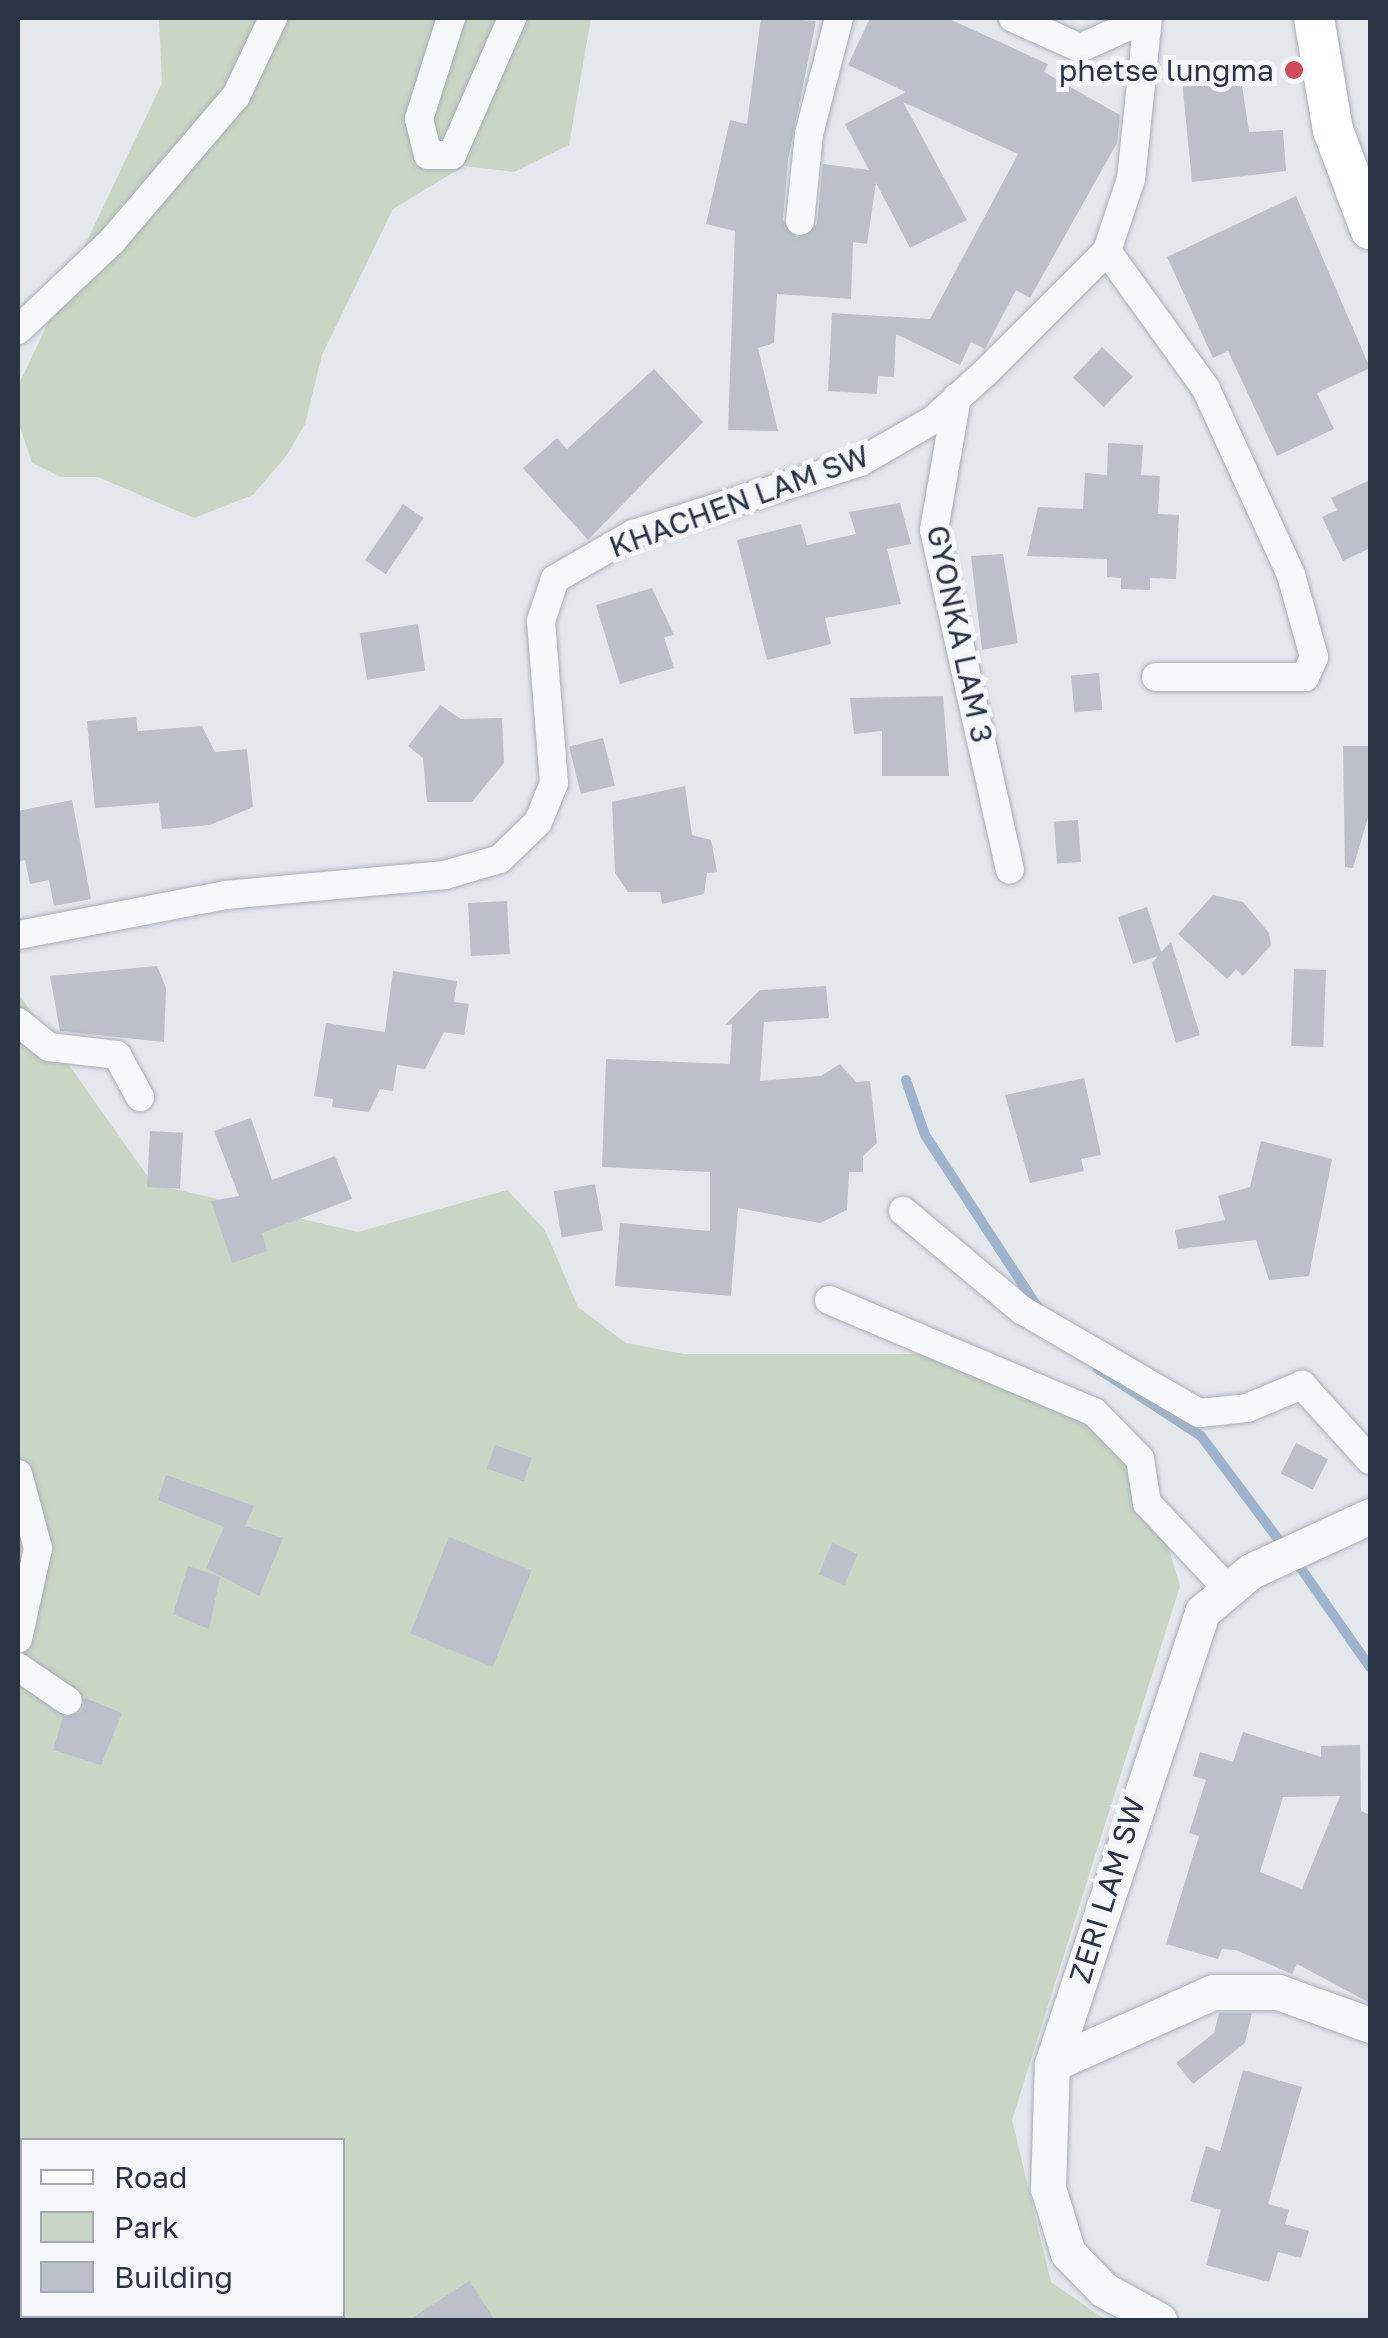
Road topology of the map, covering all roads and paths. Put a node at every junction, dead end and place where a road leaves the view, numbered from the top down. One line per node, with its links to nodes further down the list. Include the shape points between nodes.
1 (273, 18): 11 (street, via 236,96 112,241)
2 (451, 18): 3 (street, via 419,120 428,155 452,155)
3 (512, 18)
4 (839, 18): 8 (street, via 809,134)
5 (1013, 18): 6 (street, via 1080,48)
6 (1147, 18): 10 (street, KHACHEN LAM SW, via 1131,178)
7 (1314, 18): 9 (main road, via 1334,130)
8 (800, 221)
9 (1370, 228)
10 (1110, 244): 12 (street, KHACHEN LAM SW); 13 (street, via 1212,380); 14 (street, via 1206,389 1291,575 1314,657 1304,677)
11 (18, 330)
12 (957, 397): 15 (street, GYONKA LAM 3, via 934,530); 16 (street, KHACHEN LAM SW, via 860,462 632,534 555,580 540,621 554,783 538,822 500,859)
13 (1257, 466)
14 (1156, 677)
15 (1010, 870)
16 (18, 935)
17 (18, 1022): 18 (street, via 49,1047 116,1056)
18 (140, 1097)
19 (903, 1211): 21 (street, via 1022,1310 1199,1413 1247,1408 1302,1385)
20 (829, 1300): 24 (street, via 1094,1412 1140,1459 1147,1503)
21 (1370, 1460)
22 (18, 1474): 25 (street, via 38,1548)
23 (1370, 1516): 24 (street)
24 (1226, 1586): 29 (street, ZERI LAM SW, via 1182,1653)
25 (18, 1638)
26 (18, 1667): 27 (street)
27 (68, 1701)
28 (1370, 2025): 29 (street, via 1278,1992 1213,1992)
29 (1052, 2064): 30 (street, ZERI LAM SW, via 1048,2188 1068,2252 1104,2290)
30 (1159, 2320)

